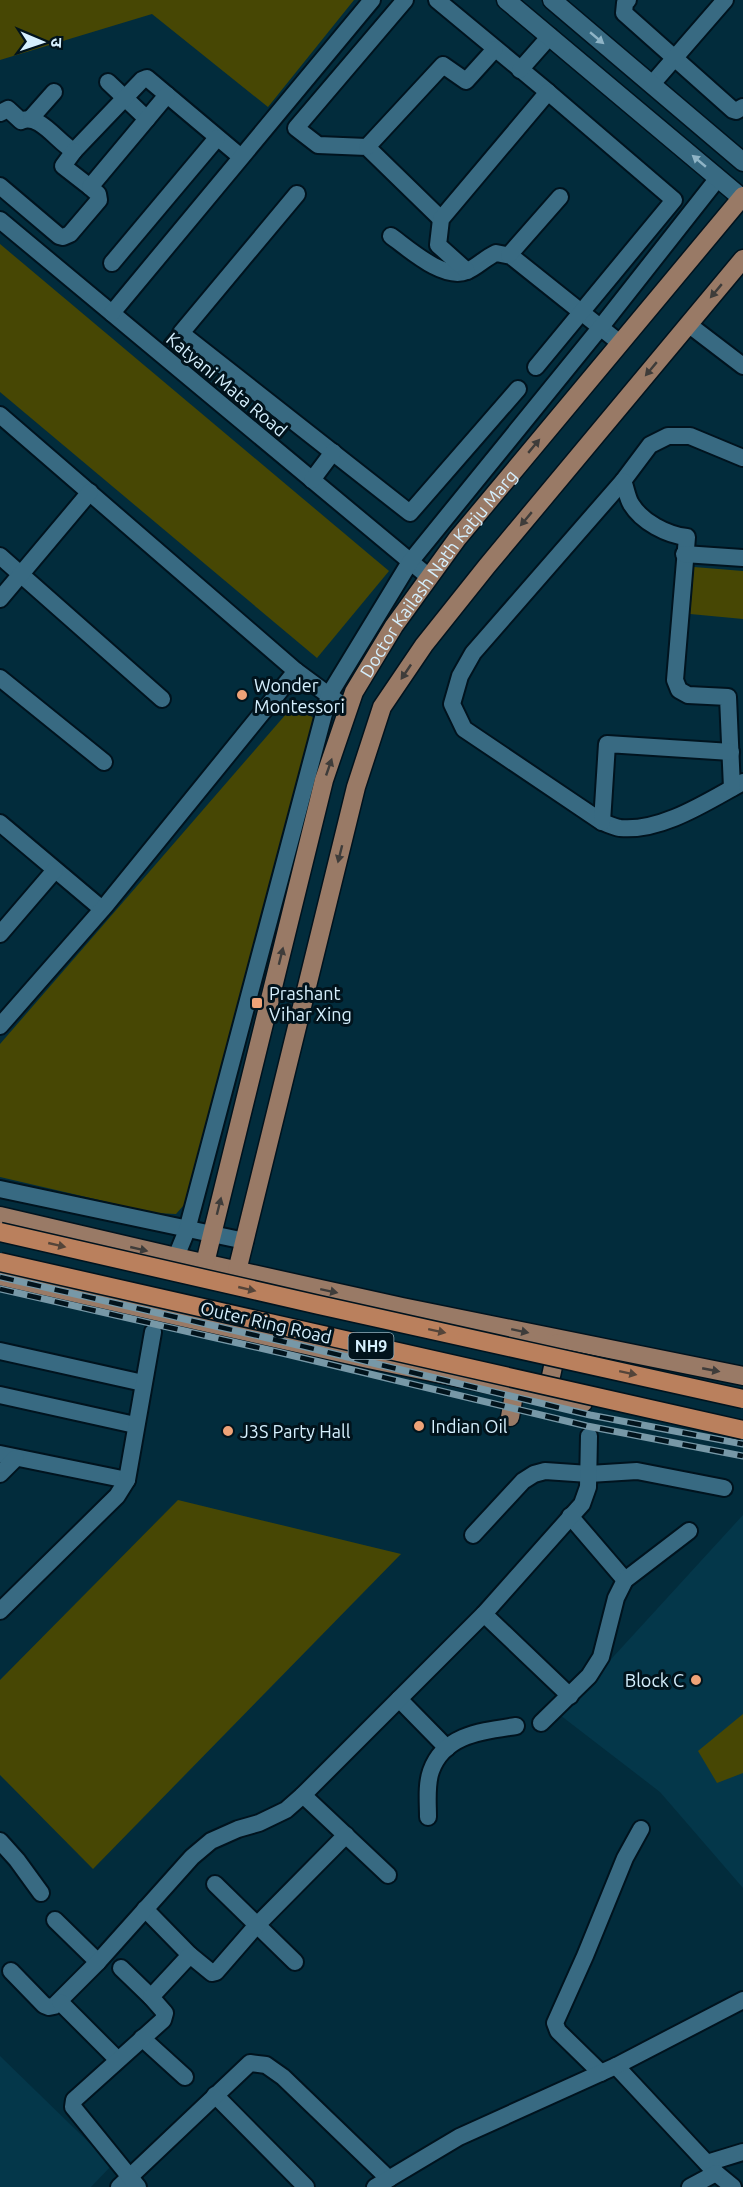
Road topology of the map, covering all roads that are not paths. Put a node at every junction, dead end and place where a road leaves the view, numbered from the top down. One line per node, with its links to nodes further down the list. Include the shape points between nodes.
1 (372, 0): 25 (street)
2 (405, 0): 23 (street, via 296,128 318,145)
3 (437, 0): 9 (street)
4 (506, 0): 8 (street)
5 (552, 0): 13 (street, one-way to 13)
6 (628, 0): 10 (street, via 624,13)
7 (725, 0): 10 (street)
8 (550, 36): 11 (street); 27 (street, one-way to 8)
9 (495, 49): 11 (street); 23 (street, via 466,81 442,65)
10 (674, 57): 13 (street); 18 (street, via 733,110)
11 (520, 70): 15 (street)
12 (108, 82): 17 (street)
13 (652, 84): 26 (street)
14 (54, 92): 20 (street)
15 (548, 92): 33 (street); 41 (street, via 674,200)
16 (167, 95): 17 (street, via 147,78); 21 (street); 22 (street)
17 (126, 98): 21 (street); 24 (street)
18 (743, 107)
19 (0, 113): 20 (street, via 8,109 21,121)
20 (31, 118): 24 (street)
21 (147, 119): 29 (street)
22 (217, 138): 25 (street); 38 (street)
23 (367, 147): 33 (street)
24 (74, 151): 29 (street, via 63,166)
25 (241, 158): 40 (street)
26 (743, 162)
27 (718, 178): 32 (street); 43 (street)
28 (0, 186): 29 (street, via 63,237 99,200)
29 (90, 187)
30 (297, 194): 51 (street, via 181,333)
31 (560, 197): 36 (street)
32 (742, 198): 44 (main road, Doctor Kailash Nath Katju Marg)
33 (441, 219): 39 (street, via 438,245)
34 (0, 220): 40 (street, Katyani Mata Road)
35 (391, 236): 39 (street, via 438,268 452,273)
36 (509, 255): 39 (street, via 496,253); 41 (street)
37 (743, 259): 42 (main road, Doctor Kailash Nath Katju Marg, one-way to 42)
38 (112, 263)
39 (467, 271)
40 (112, 313): 53 (street, Katyani Mata Road)
41 (582, 313): 43 (street); 46 (street)
42 (688, 324): 45 (street); 75 (main road, Doctor Kailash Nath Katju Marg, one-way to 75, via 487,566 424,645 382,707 356,787)
43 (600, 328): 44 (street); 50 (street)
44 (620, 344): 61 (main road, Doctor Kailash Nath Katju Marg, one-way to 44, via 456,539)
45 (743, 366)
46 (536, 367)
47 (518, 389): 49 (street)
48 (0, 415): 55 (street)
49 (491, 420): 50 (street); 51 (street, via 410,513)
50 (512, 437): 59 (street)
51 (333, 452): 53 (street)
52 (743, 458): 54 (street, via 690,436 668,436 650,445)
53 (312, 480): 59 (street, Katyani Mata Road)
54 (623, 481): 56 (street, via 631,504 649,522 673,536 687,537); 71 (street, via 473,653 460,676 452,704 464,729)
55 (90, 492): 60 (street); 63 (street)
56 (684, 554): 58 (street); 68 (street, via 675,680 679,690 688,695 728,697)
57 (0, 556): 60 (street)
58 (743, 558)
59 (410, 562): 61 (street, Katyani Mata Road); 65 (street)
60 (21, 574): 62 (street); 66 (street)
61 (429, 577): 67 (main road, Doctor Kailash Nath Katju Marg, via 394,626)
62 (0, 599)
63 (296, 671): 65 (street); 76 (street)
64 (0, 678): 69 (street)
65 (329, 695): 67 (street); 81 (street)
66 (162, 699)
67 (348, 709): 74 (main road, Doctor Kailash Nath Katju Marg, one-way to 67, via 324,780)
68 (731, 752): 70 (street); 71 (street, via 607,744)
69 (104, 762)
70 (737, 785): 71 (street, via 684,815 639,827 619,828)
71 (602, 822)
72 (0, 823): 73 (street)
73 (55, 870): 76 (street); 77 (street)
74 (297, 889): 75 (main road); 83 (main road, Doctor Kailash Nath Katju Marg, one-way to 74)
75 (329, 899): 84 (main road, Doctor Kailash Nath Katju Marg)
76 (102, 909): 78 (street)
77 (0, 934)
78 (0, 1026)
79 (0, 1189): 81 (street)
80 (0, 1216): 85 (main road, one-way to 85)
81 (187, 1230): 83 (street); 85 (street)
82 (0, 1232): 98 (highway, Outer Ring Road / NH9, one-way to 98, bridge)
83 (212, 1235): 84 (street); 87 (main road, Doctor Kailash Nath Katju Marg)
84 (245, 1241): 88 (main road, Doctor Kailash Nath Katju Marg)
85 (176, 1257): 87 (main road)
86 (0, 1262): 101 (highway, Outer Ring Road / NH9, bridge)
87 (205, 1263): 88 (main road)
88 (237, 1271): 91 (main road, one-way to 91)
89 (0, 1275): 95 (main road, Outer Ring Road)
90 (153, 1332): 94 (street)
91 (558, 1339): 93 (main road, one-way to 93); 97 (main road)
92 (0, 1351): 94 (street)
93 (743, 1376)
94 (143, 1383): 100 (street)
95 (515, 1389): 97 (main road, Outer Ring Road); 99 (main road)
96 (0, 1395): 100 (street)
97 (547, 1395): 103 (main road, Outer Ring Road)
98 (743, 1399)
99 (510, 1417)
100 (135, 1425): 107 (street)
101 (743, 1430)
102 (589, 1436): 106 (street)
103 (743, 1437)
104 (8, 1456): 105 (street); 107 (street)
105 (0, 1474)
106 (589, 1474): 108 (street, via 637,1471); 109 (street, via 582,1504); 111 (street, via 534,1474)
107 (126, 1479): 113 (street, via 117,1496)
108 (724, 1488)
109 (570, 1516): 112 (street); 114 (street)
110 (689, 1531): 112 (street)
111 (473, 1535)
112 (625, 1580): 115 (street, via 616,1598 601,1657)
113 (0, 1611)
114 (484, 1614): 115 (street); 116 (street)
115 (570, 1696): 117 (street)
116 (399, 1699): 119 (street); 120 (street)
117 (541, 1724)
118 (516, 1726): 119 (street, via 468,1734)
119 (447, 1748): 121 (street, via 430,1772)
120 (303, 1795): 123 (street); 128 (street, via 286,1810 211,1841)
121 (428, 1817)
122 (641, 1829): 141 (street, via 555,2023 558,2031)
123 (346, 1835): 125 (street); 130 (street)
124 (0, 1841): 127 (street)
125 (388, 1875)
126 (215, 1884): 130 (street)
127 (41, 1893)
128 (145, 1909): 131 (street); 132 (street)
129 (55, 1920): 132 (street)
130 (256, 1926): 131 (street, via 216,1972 212,1973); 133 (street)
131 (190, 1955): 136 (street)
132 (98, 1962): 138 (street)
133 (295, 1962)
134 (121, 1968): 136 (street)
135 (11, 1971): 138 (street, via 44,2005)
136 (151, 1997): 139 (street, via 165,2016)
137 (743, 2000): 141 (street)
138 (60, 2002): 140 (street)
139 (142, 2038): 140 (street); 142 (street)
140 (117, 2060): 147 (street, via 72,2104)
141 (608, 2070): 145 (street); 146 (street, via 459,2137)
142 (185, 2078)
143 (215, 2095): 146 (street, via 250,2063 267,2065 283,2077); 147 (street); 148 (street)
144 (743, 2152): 145 (street)
145 (711, 2168): 149 (street); 150 (street)
146 (382, 2183)
147 (129, 2184)
148 (306, 2187)
149 (690, 2187)
150 (732, 2187)

